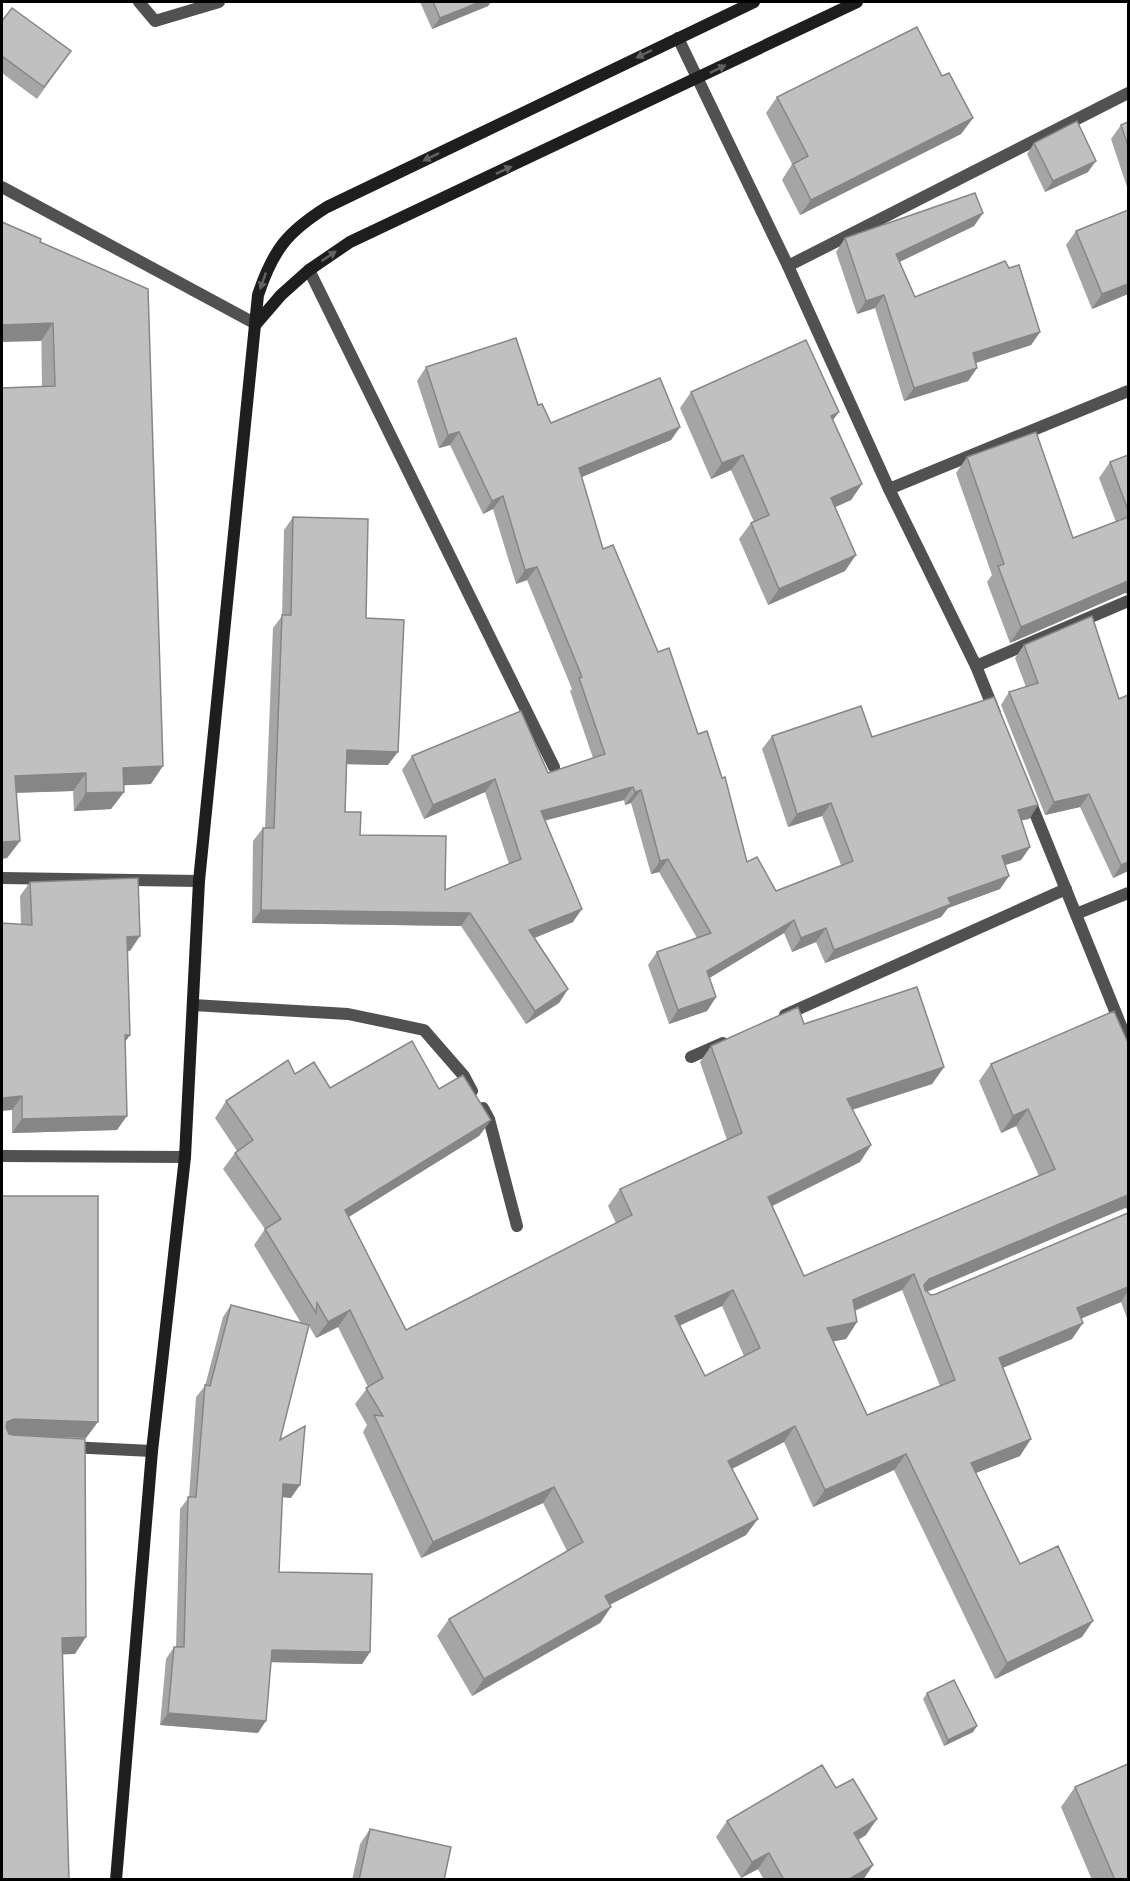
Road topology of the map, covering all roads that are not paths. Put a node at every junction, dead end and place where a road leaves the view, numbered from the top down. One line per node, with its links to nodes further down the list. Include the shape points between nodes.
1 (139, 2): 2 (street, via 155,21)
2 (219, 2)
3 (754, 2): 5 (main road)
4 (857, 2): 6 (main road, one-way to 4)
5 (678, 38): 6 (street); 11 (main road, one-way to 11, via 303,222 282,243 267,268 258,295)
6 (698, 79): 9 (street); 10 (main road, one-way to 6, via 350,242)
7 (1128, 93): 9 (street)
8 (2, 187): 11 (street)
9 (788, 266): 13 (street)
10 (309, 270): 11 (main road); 17 (street)
11 (256, 324): 20 (main road)
12 (1128, 391): 13 (street)
13 (889, 489): 15 (street)
14 (1128, 601): 15 (street)
15 (976, 666): 16 (street)
16 (1002, 730)
17 (554, 767)
18 (1023, 783): 21 (street)
19 (2, 878): 20 (street)
20 (199, 881): 24 (main road)
21 (1066, 889): 23 (street); 25 (street)
22 (1128, 893): 23 (street)
23 (1076, 914): 27 (street)
24 (193, 1005): 30 (main road); 31 (street, via 348,1014 424,1030 464,1076 489,1119)
25 (777, 1018)
26 (734, 1038): 28 (street)
27 (1128, 1043)
28 (691, 1057)
29 (2, 1156): 30 (street)
30 (185, 1157): 33 (main road)
31 (517, 1226)
32 (59, 1447): 33 (street)
33 (152, 1451): 34 (main road)
34 (116, 1880)

